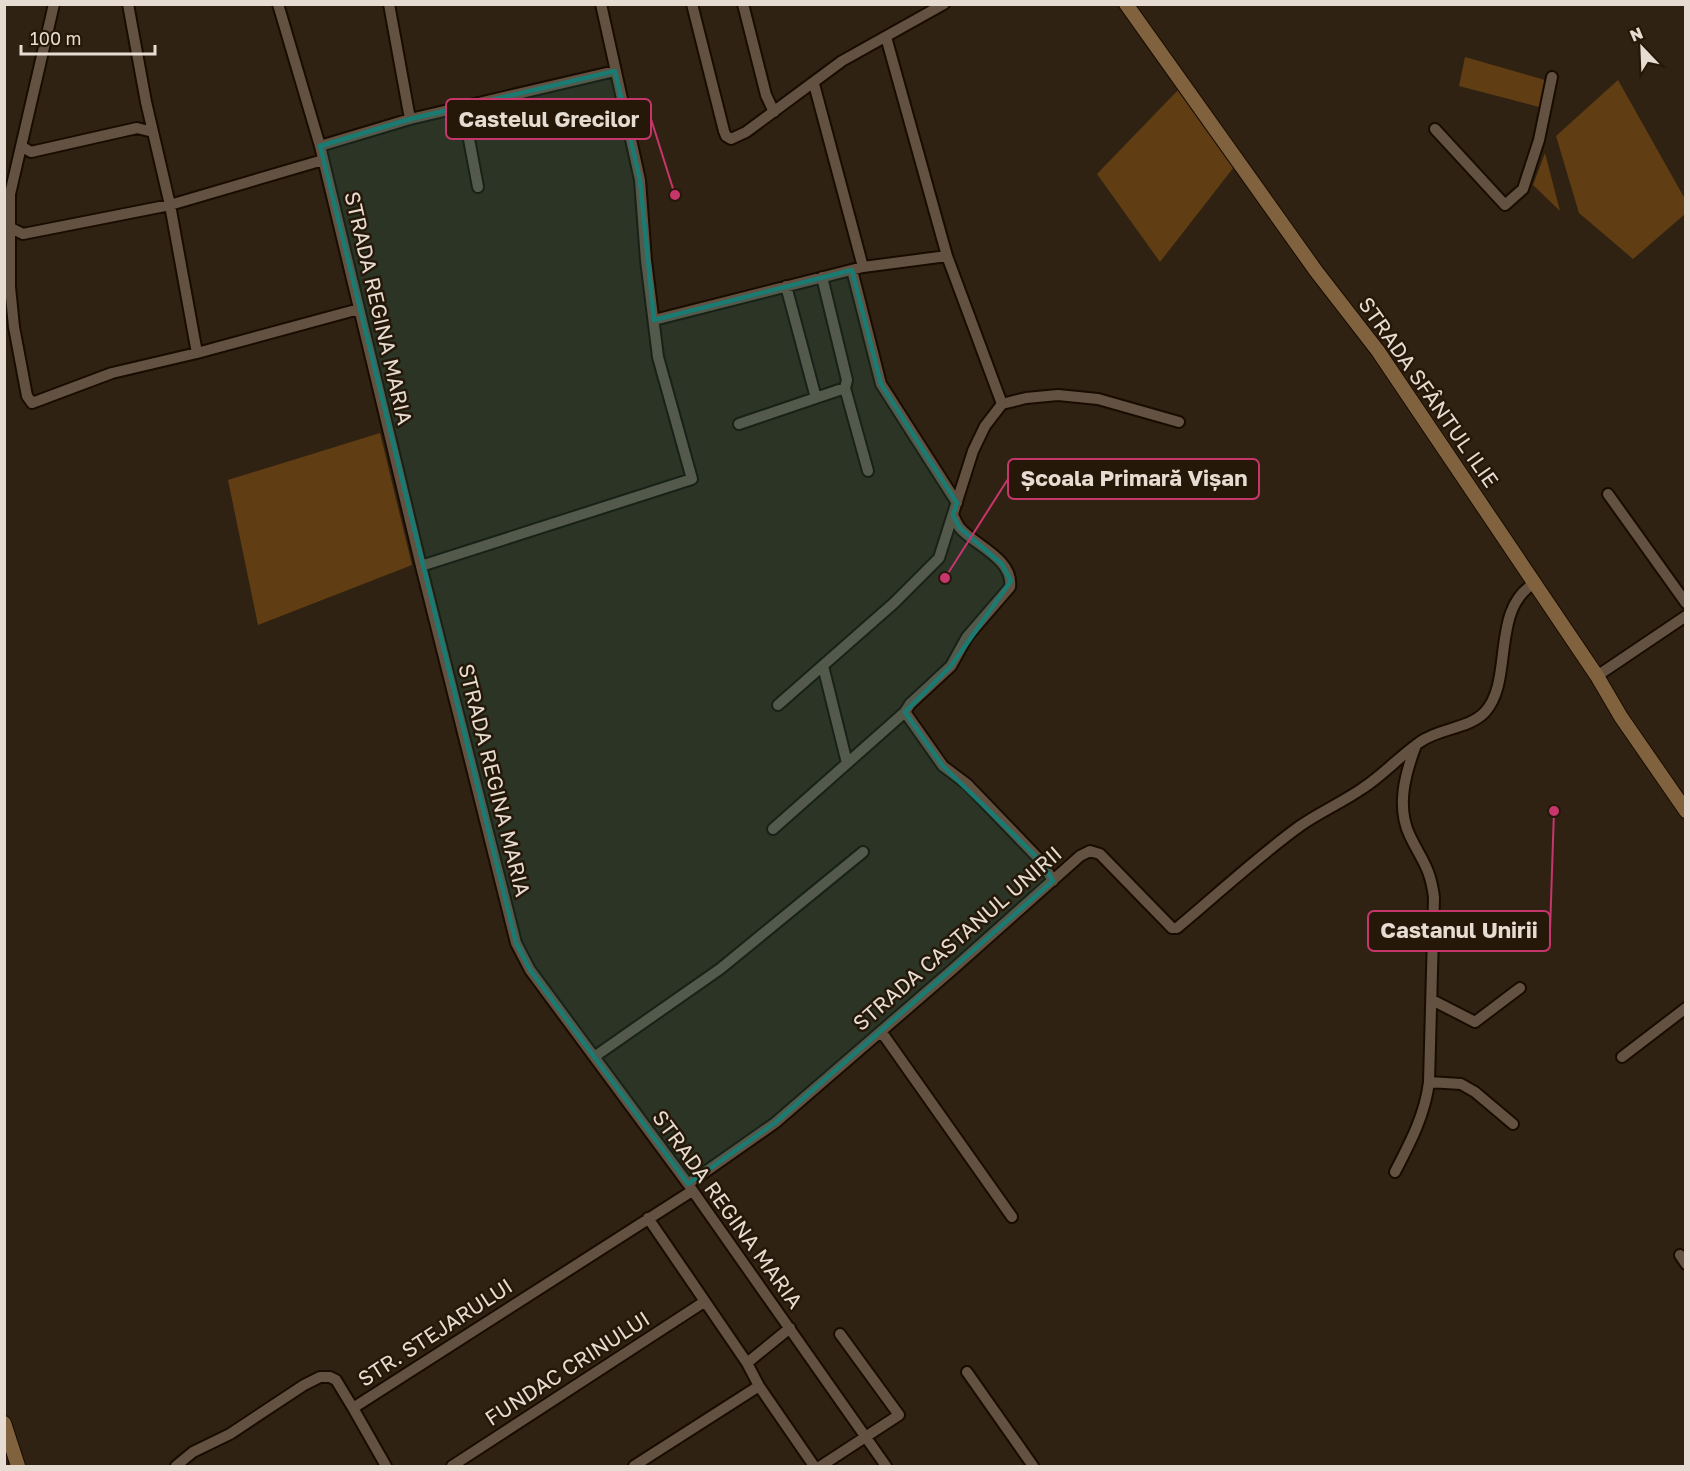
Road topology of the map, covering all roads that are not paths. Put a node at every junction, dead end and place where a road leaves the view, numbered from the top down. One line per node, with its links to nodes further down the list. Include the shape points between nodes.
1 (54, 4): 19 (street)
2 (128, 4): 18 (street)
3 (278, 4): 20 (street, STRADA REGINA MARIA)
4 (389, 4): 16 (street)
5 (601, 4): 11 (street)
6 (692, 4): 15 (street, via 726,136 739,137)
7 (743, 4): 15 (street)
8 (944, 4): 10 (street)
9 (1126, 4): 42 (street, STRADA SFÂNTUL ILIE, via 1316,271 1378,351)
10 (886, 37): 13 (street, via 842,61); 25 (street)
11 (615, 71): 14 (street); 30 (street, via 640,180)
12 (1552, 77): 17 (street, via 1539,140 1523,189 1504,205)
13 (814, 84): 15 (street); 26 (street)
14 (463, 107): 16 (street); 22 (street)
15 (774, 112)
16 (410, 119): 20 (street)
17 (1435, 129)
18 (153, 132): 19 (street, via 137,128 31,152); 23 (street)
19 (21, 146): 24 (street, via 10,194)
20 (320, 146): 21 (street, STRADA REGINA MARIA)
21 (323, 160): 23 (street); 29 (street, STRADA REGINA MARIA)
22 (478, 186)
23 (170, 205): 24 (street, via 22,234); 31 (street)
24 (11, 228): 31 (street, via 14,327 27,396 33,403 112,373)
25 (947, 256): 26 (street); 34 (street)
26 (858, 268): 27 (street); 39 (street, via 881,384)
27 (822, 277): 28 (street); 32 (street, via 847,380)
28 (786, 286): 30 (street); 33 (street)
29 (359, 309): 31 (street); 41 (street, STRADA REGINA MARIA)
30 (654, 320): 41 (street, via 658,357 692,479)
31 (198, 353)
32 (845, 388): 33 (street); 37 (street)
33 (816, 398): 36 (street)
34 (1002, 404): 35 (street, via 1058,395 1098,399); 39 (street, via 973,451)
35 (1179, 422)
36 (739, 424)
37 (868, 471)
38 (1608, 495): 43 (street)
39 (957, 503): 40 (street)
40 (953, 515): 45 (street, via 939,558); 48 (street, via 960,528 1002,564 1010,587 968,637 951,666)
41 (421, 566): 59 (street, STRADA REGINA MARIA, via 516,943 530,970)
42 (1535, 583): 46 (street, STRADA SFÂNTUL ILIE); 49 (street, STRADA CASTANUL UNIRII, via 1519,598 1511,615 1498,685 1489,707 1476,720 1426,737)
43 (1686, 603)
44 (1686, 616): 46 (street)
45 (823, 666): 47 (street); 50 (street)
46 (1597, 676): 51 (street, STRADA SFÂNTUL ILIE)
47 (778, 705)
48 (905, 712): 50 (street); 54 (street, via 943,766 966,784 1042,862)
49 (1416, 745): 54 (street, STRADA CASTANUL UNIRII, via 1363,788 1302,824 1258,857 1177,928 1172,928 1108,860 1095,852 1080,856); 56 (street, via 1402,805 1407,830 1431,877)
50 (847, 763): 52 (street)
51 (1686, 811)
52 (773, 829)
53 (863, 852): 59 (street, via 720,969)
54 (1053, 881): 58 (street, STRADA CASTANUL UNIRII)
55 (1520, 988): 56 (street, via 1475,1022)
56 (1432, 1000): 61 (street)
57 (1686, 1008): 60 (street)
58 (879, 1033): 64 (street, STRADA CASTANUL UNIRII, via 775,1123); 65 (street)
59 (594, 1057): 64 (street, STRADA REGINA MARIA)
60 (1622, 1057)
61 (1429, 1082): 62 (street, via 1461,1084); 63 (street, via 1415,1133)
62 (1513, 1124)
63 (1395, 1172)
64 (690, 1187): 66 (street, STR. STEJARULUI); 68 (street, STRADA REGINA MARIA)
65 (1012, 1217)
66 (648, 1218): 67 (street); 73 (street, STR. STEJARULUI)
67 (704, 1302): 70 (street); 79 (street, FUNDAC CRINULUI)
68 (790, 1328): 70 (street); 75 (street, STRADA REGINA MARIA)
69 (840, 1334): 75 (street, via 899,1415)
70 (747, 1363): 72 (street)
71 (967, 1372): 84 (street)
72 (759, 1386): 80 (street); 81 (street)
73 (353, 1408): 77 (street, STR. STEJARULUI, via 336,1380 320,1377 194,1452); 78 (street)
74 (4, 1423): 76 (street)
75 (866, 1438): 82 (street); 83 (street, STRADA REGINA MARIA)
76 (18, 1467)
77 (176, 1467)
78 (386, 1467)
79 (452, 1467)
80 (634, 1467)
81 (814, 1467)
82 (821, 1467)
83 (886, 1467)
84 (1033, 1467)

